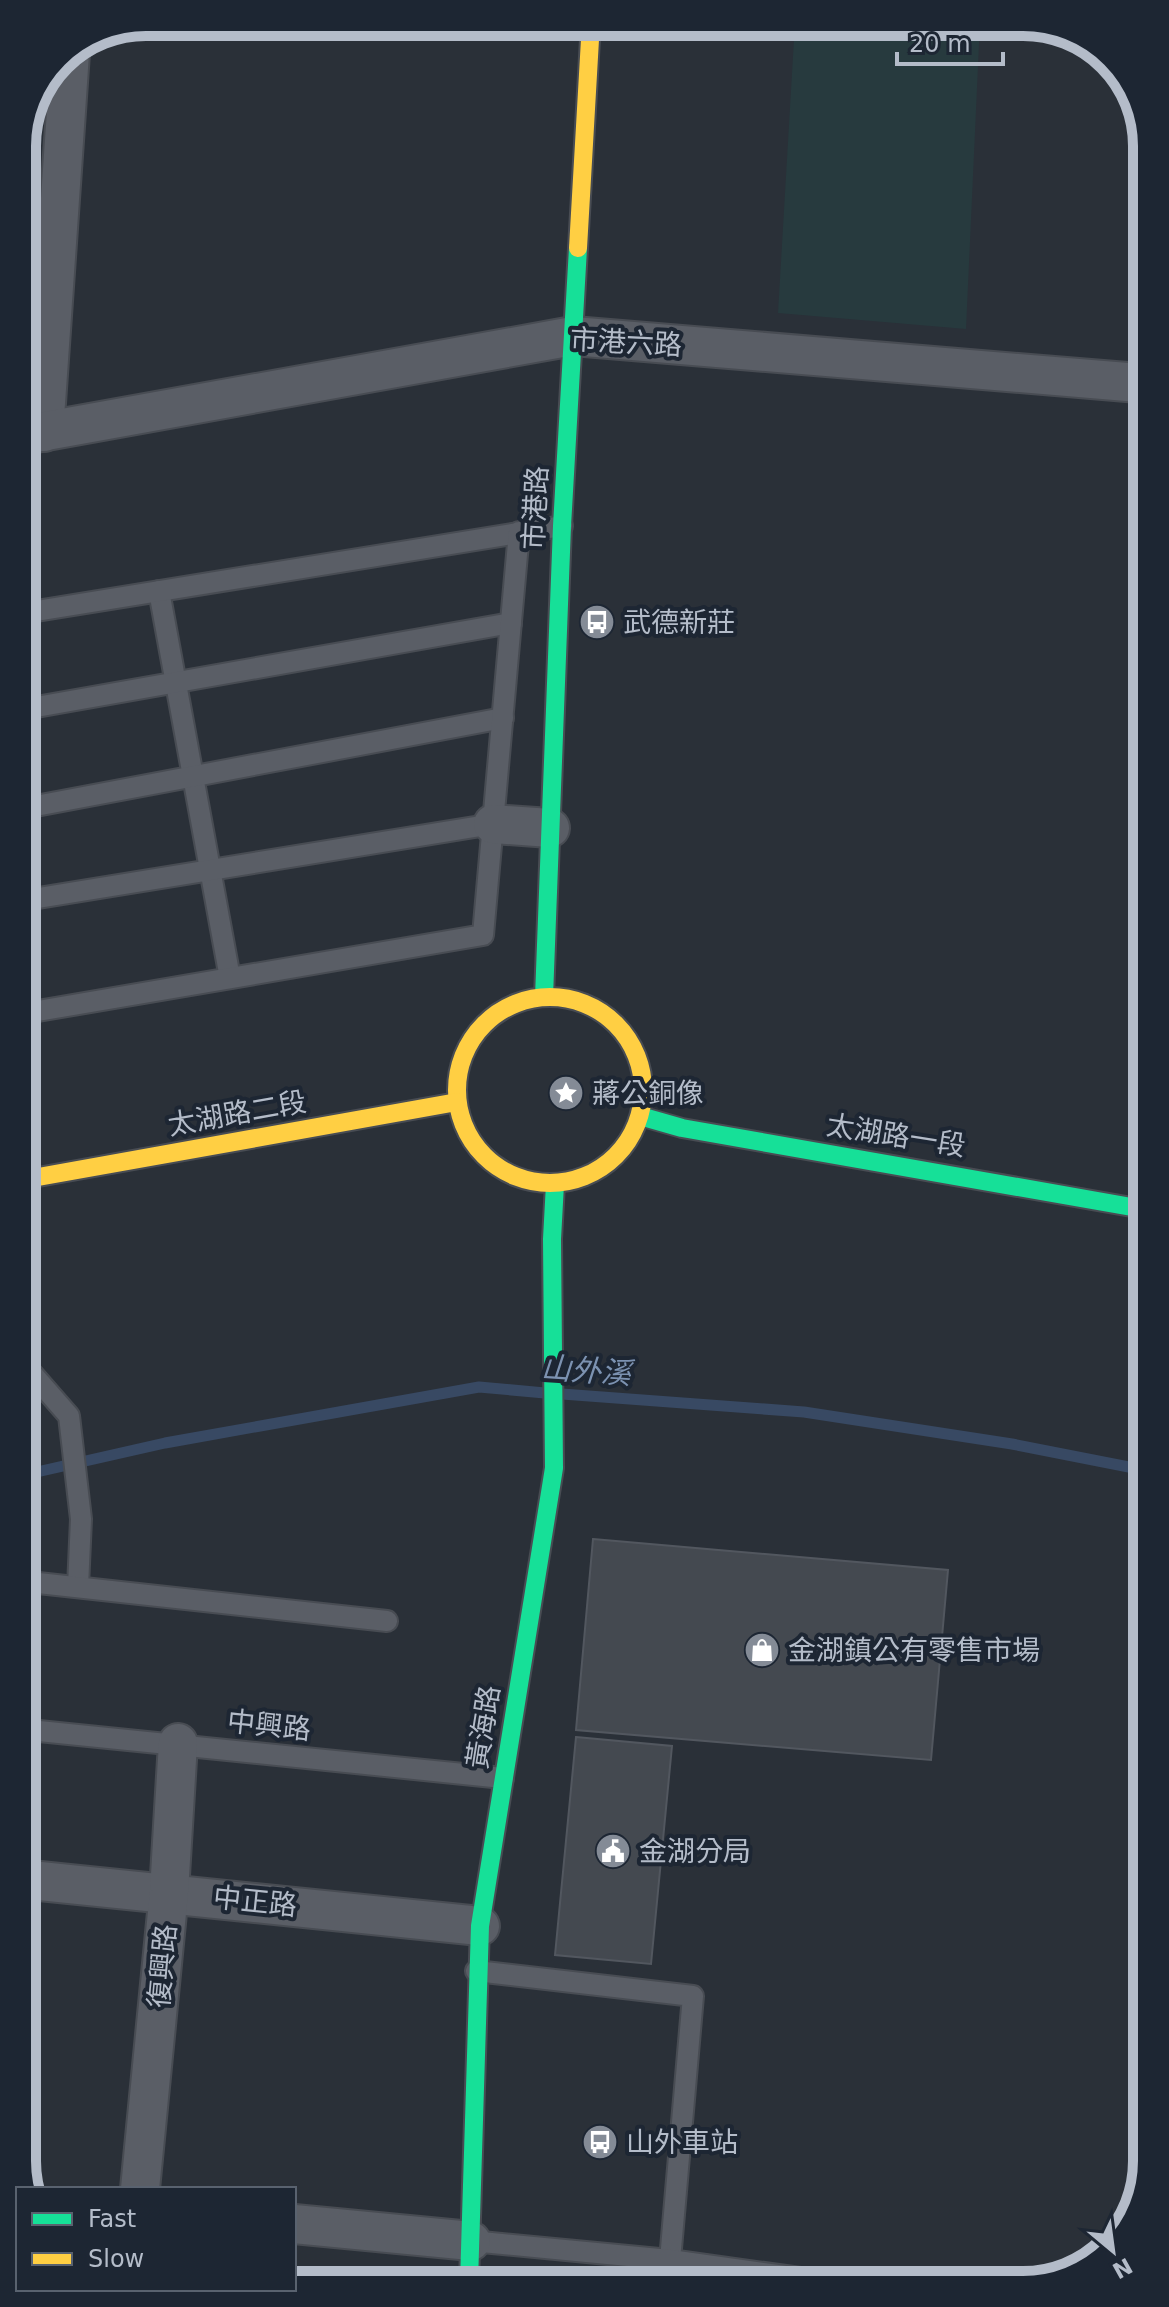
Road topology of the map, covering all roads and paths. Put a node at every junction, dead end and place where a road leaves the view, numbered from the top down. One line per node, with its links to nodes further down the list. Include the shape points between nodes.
1 (590, 36): 3 (street, 市港路)
2 (64, 74): 5 (street)
3 (573, 336): 4 (street, 市港六路); 6 (street, 市港六路); 7 (street, 市港路)
4 (1133, 383)
5 (36, 409)
6 (36, 433)
7 (562, 526): 8 (lane); 18 (street, 市港路)
8 (519, 532): 9 (lane); 11 (lane)
9 (159, 591): 10 (lane); 12 (lane)
10 (36, 611)
11 (511, 623): 12 (lane); 14 (lane)
12 (176, 682): 13 (lane); 15 (lane)
13 (36, 707)
14 (503, 718): 15 (lane); 17 (lane)
15 (193, 776): 16 (lane); 19 (lane)
16 (36, 806)
17 (493, 824): 18 (street); 19 (lane); 21 (lane, via 483,935)
18 (550, 828): 22 (street, 市港路)
19 (210, 870): 20 (lane); 21 (lane)
20 (36, 898)
21 (230, 978): 23 (lane)
22 (544, 997): 24 (street, via 514,1004 488,1020 468,1044 458,1072); 25 (street, via 574,1000 601,1011 623,1031 638,1057 644,1086)
23 (36, 1011)
24 (457, 1102): 26 (street, 太湖路二段); 27 (street, via 465,1130 501,1171)
25 (640, 1116): 27 (street, via 628,1142 608,1163); 28 (street, 太湖路一段, via 682,1128)
26 (36, 1177)
27 (555, 1184): 35 (street, 黃海路, via 554,1468)
28 (1133, 1207)
29 (36, 1378): 31 (lane, via 69,1416 81,1519)
30 (36, 1583): 31 (lane)
31 (78, 1587): 32 (lane)
32 (387, 1621)
33 (36, 1731): 34 (lane, 中興路)
34 (178, 1743): 35 (lane, 中興路); 37 (street, 復興路)
35 (503, 1778): 38 (street, 黃海路)
36 (36, 1881): 37 (street, 中正路)
37 (169, 1892): 38 (street, 中正路); 40 (street, 復興路)
38 (480, 1926): 39 (street, 黃海路)
39 (476, 1971): 42 (street, 黃海路); 43 (lane, via 693,1996)
40 (140, 2187)
41 (296, 2224): 42 (street)
42 (471, 2241): 43 (lane); 44 (street, 黃海路)
43 (670, 2260): 45 (lane)
44 (470, 2271)
45 (749, 2271)

